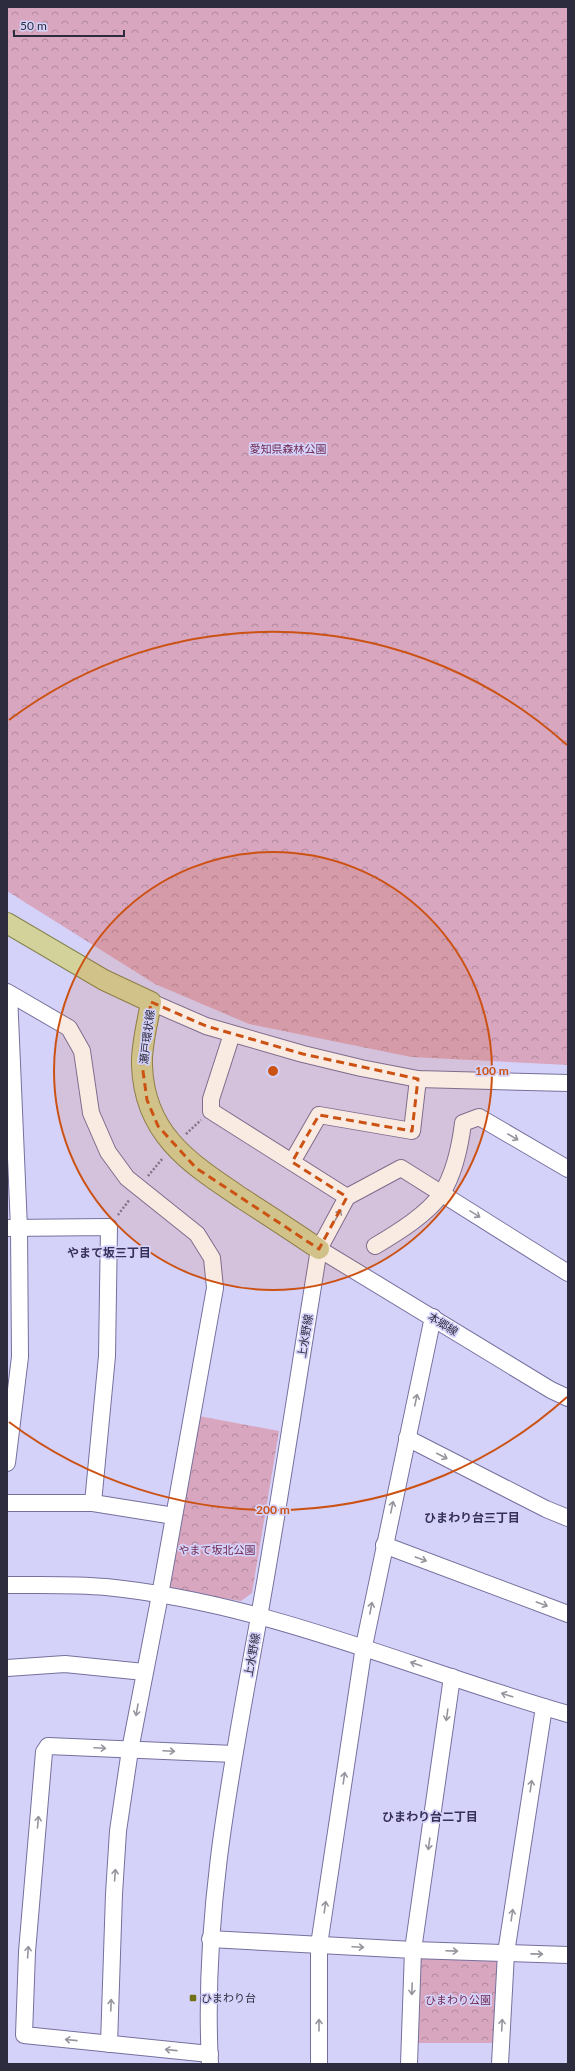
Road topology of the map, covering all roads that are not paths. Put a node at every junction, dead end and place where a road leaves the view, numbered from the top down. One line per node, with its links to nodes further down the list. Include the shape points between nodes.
1 (7, 923): 3 (main road, 瀬戸環状線, via 104,980)
2 (8, 993): 11 (street); 21 (street, via 69,1028 82,1051 91,1113 108,1152 127,1178 197,1234 212,1258 215,1288)
3 (151, 1002): 4 (street, via 206,1026); 13 (main road, 瀬戸環状線, via 142,1064 147,1100 158,1126 173,1146 196,1168)
4 (232, 1034): 5 (street, via 303,1054); 7 (street, via 211,1099 211,1111)
5 (418, 1079): 6 (street); 7 (street, via 412,1131 319,1115)
6 (568, 1083)
7 (292, 1162): 10 (street)
8 (568, 1169): 9 (street, one-way to 8, via 459,1153 463,1123 479,1117)
9 (442, 1193): 10 (street, via 401,1168); 12 (street, via 414,1222); 14 (street, one-way to 14)
10 (347, 1197): 13 (street, 上水野線, one-way to 10)
11 (13, 1228): 18 (street, via 20,1357); 20 (street, via 109,1227 107,1356)
12 (376, 1246)
13 (319, 1249): 15 (street, 本郷線); 27 (street, 上水野線)
14 (568, 1273)
15 (433, 1317): 16 (street, 本郷線); 17 (street, one-way to 15)
16 (568, 1398)
17 (408, 1438): 22 (street, one-way to 22); 23 (street, one-way to 17)
18 (7, 1462)
19 (7, 1503): 20 (street)
20 (93, 1503): 21 (street)
21 (174, 1516): 25 (street)
22 (568, 1518)
23 (384, 1545): 26 (street, one-way to 26); 28 (street, one-way to 23)
24 (7, 1586): 25 (street, via 51,1584 106,1587)
25 (160, 1595): 27 (street); 30 (street)
26 (568, 1614)
27 (259, 1615): 28 (street); 35 (street, 上水野線)
28 (364, 1646): 31 (street, one-way to 28); 37 (street, one-way to 28)
29 (7, 1668): 30 (street, via 65,1664)
30 (144, 1672): 34 (street, one-way to 34)
31 (452, 1677): 32 (street, one-way to 31); 38 (street, one-way to 38)
32 (544, 1707): 33 (street); 39 (street, one-way to 32)
33 (568, 1714)
34 (130, 1750): 35 (street, one-way to 35); 41 (street, one-way to 34, via 118,1831); 41 (street, one-way to 34, via 24,2035 27,1952 44,1752 48,1746)
35 (234, 1754): 36 (street, 上水野線, via 220,1842)
36 (210, 1939): 37 (street); 42 (street, 上水野線)
37 (319, 1945): 38 (street, one-way to 38); 43 (street, one-way to 37)
38 (413, 1950): 39 (street, one-way to 39); 44 (street, one-way to 44)
39 (506, 1953): 40 (street, one-way to 40); 45 (street, one-way to 39)
40 (568, 1955)
41 (110, 2044): 42 (street, one-way to 41)
42 (210, 2059)
43 (319, 2064)
44 (410, 2064)
45 (500, 2064)

